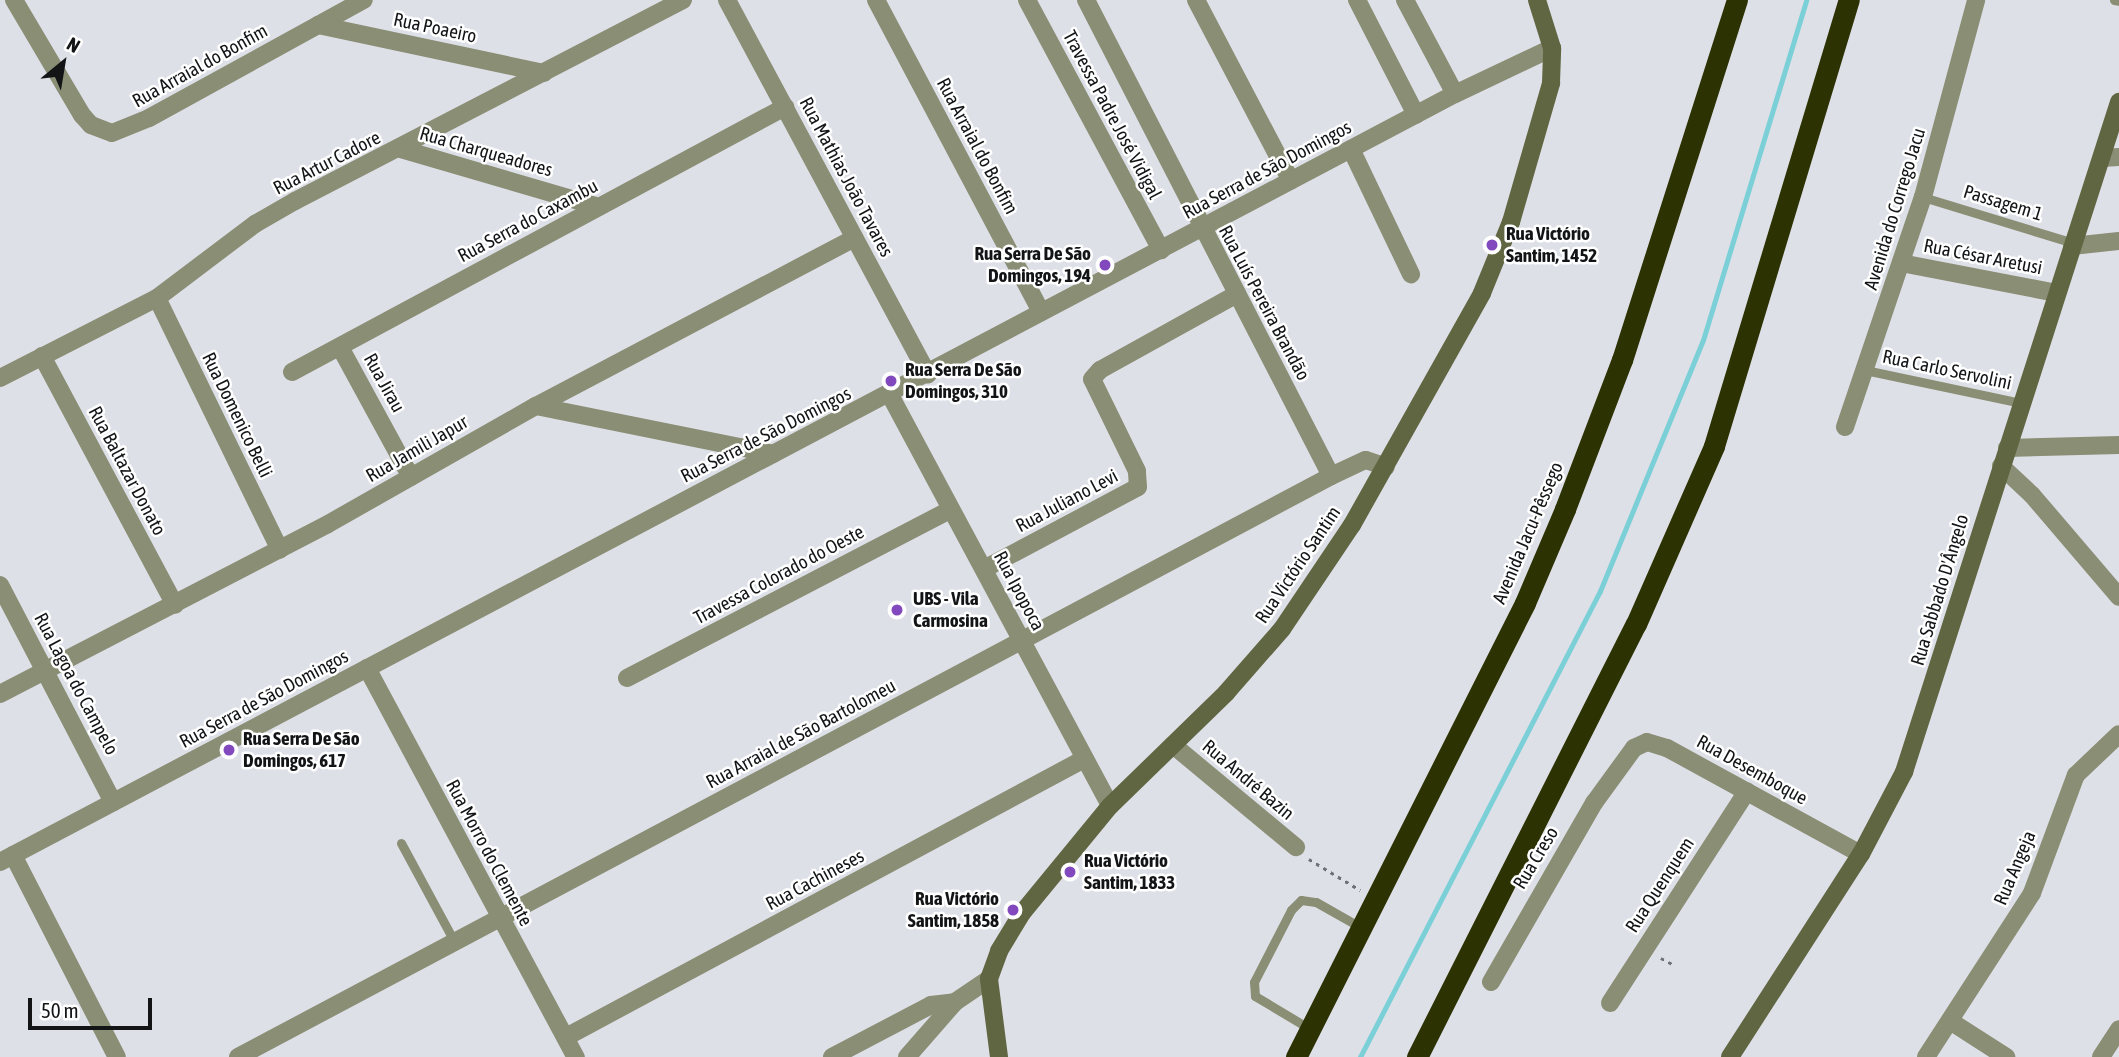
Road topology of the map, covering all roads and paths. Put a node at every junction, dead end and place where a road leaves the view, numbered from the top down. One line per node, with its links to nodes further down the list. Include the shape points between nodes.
1 (14, 0): 15 (street, Rua Arraial do Bonfim, via 91,125 112,133)
2 (364, 0): 15 (street, Rua Arraial do Bonfim)
3 (683, 0): 17 (street, Rua Artur Cadore)
4 (727, 0): 20 (street, Rua Mathias João Tavares)
5 (876, 0): 38 (street, Rua Arraial do Bonfim)
6 (1027, 0): 32 (street, Travessa Padre José Vidigal)
7 (1086, 0): 28 (street, Rua Luís Pereira Brandão)
8 (1196, 0): 25 (street)
9 (1357, 0): 21 (street)
10 (1405, 0): 18 (street)
11 (1537, 0): 16 (street, Rua Victório Santim)
12 (1737, 0): 78 (highway, Avenida Jacu-Pêssego, via 1622,360 1565,509 1525,603)
13 (1849, 0): 97 (highway, via 1709,459 1636,624)
14 (1976, 0): 26 (street, Avenida do Corrego Jacu)
15 (318, 25): 17 (street, Rua Poaeiro)
16 (1552, 48): 18 (street, Rua Serra de São Domingos); 53 (street, Rua Victório Santim, via 1552,83 1545,111 1500,250 1465,327)
17 (544, 73): 22 (street, Rua Artur Cadore)
18 (1455, 94): 21 (street, Rua Serra de São Domingos)
19 (2119, 102): 24 (street, Rua Sabbado D'Ângelo)
20 (785, 107): 27 (street, Rua Serra do Caxambu); 29 (street, Rua Mathias João Tavares)
21 (1416, 115): 23 (street, Rua Serra de São Domingos)
22 (401, 149): 27 (street, Rua Charqueadores); 37 (street, Rua Artur Cadore, via 255,224)
23 (1351, 149): 25 (street, Rua Serra de São Domingos); 34 (street)
24 (2110, 158): 31 (street, Rua Sabbado D'Ângelo)
25 (1291, 181): 28 (street, Rua Serra de São Domingos)
26 (1923, 197): 31 (lane, Passagem 1); 33 (street, Avenida do Corrego Jacu)
27 (599, 207): 39 (street, Rua Serra do Caxambu)
28 (1202, 230): 32 (street, Rua Serra de São Domingos); 36 (street, Rua Luís Pereira Brandão)
29 (854, 238): 43 (street, Rua Mathias João Tavares); 47 (street, Rua Jamili Japur)
30 (2119, 241): 31 (street)
31 (2072, 244): 35 (street, Rua Sabbado D'Ângelo)
32 (1161, 250): 38 (street, Rua Serra de São Domingos)
33 (1901, 263): 35 (street, Rua César Aretusi); 41 (street, Avenida do Corrego Jacu)
34 (1410, 274)
35 (2057, 293): 46 (street, Rua Sabbado D'Ângelo)
36 (1237, 294): 54 (street, Rua Luís Pereira Brandão); 58 (street, Rua Juliano Levi, via 1095,374 1092,385 1137,471 1138,487)
37 (157, 298): 40 (street, Rua Artur Cadore); 57 (street, Rua Domenico Belli)
38 (1041, 312): 43 (street, Rua Serra de São Domingos)
39 (340, 347): 42 (street, Rua Serra do Caxambu); 55 (street, Rua Jirau)
40 (41, 356): 44 (street, Rua Artur Cadore); 61 (street, Rua Baltazar Donato)
41 (1865, 370): 46 (lane, Rua Carlo Servolini); 48 (street, Avenida do Corrego Jacu)
42 (292, 372)
43 (928, 375): 45 (street, Rua Serra de São Domingos)
44 (0, 378)
45 (890, 396): 51 (street, Rua Serra de São Domingos); 56 (street, Rua Ipopoca)
46 (2021, 403): 50 (street, Rua Sabbado D'Ângelo)
47 (536, 406): 51 (street); 55 (street, Rua Jamili Japur)
48 (1845, 427)
49 (2119, 445): 50 (street)
50 (2007, 448): 52 (street, Rua Sabbado D'Ângelo)
51 (773, 454): 63 (street, Rua Serra de São Domingos)
52 (2001, 466): 60 (street, via 2032,495); 76 (street, Rua Sabbado D'Ângelo, via 1916,739)
53 (1386, 467): 54 (street, Rua Arraial de São Bartolomeu, via 1366,460); 68 (street, Rua Victório Santim, via 1282,629)
54 (1331, 476): 62 (street, Rua Arraial de São Bartolomeu)
55 (411, 477): 57 (street, Rua Jamili Japur)
56 (951, 509): 58 (street, Rua Ipopoca); 65 (street, Travessa Colorado do Oeste)
57 (280, 550): 61 (street, Rua Jamili Japur)
58 (984, 569): 62 (street, Rua Ipopoca)
59 (0, 586): 64 (street, Rua Lagoa do Campelo)
60 (2119, 597)
61 (175, 605): 64 (street, Rua Jamili Japur)
62 (1021, 641): 69 (street, Rua Ipopoca); 79 (street, Rua Arraial de São Bartolomeu)
63 (367, 668): 72 (street, Rua Serra de São Domingos); 79 (street, Rua Morro do Clemente)
64 (46, 671): 66 (street, Rua Jamili Japur); 72 (street, Rua Lagoa do Campelo)
65 (627, 678)
66 (0, 694)
67 (2119, 734): 86 (street, Rua Angeja, via 2076,775 2032,893)
68 (1173, 745): 73 (street, Rua Victório Santim); 75 (street, Rua André Bazin)
69 (1084, 760): 73 (street, Rua Ipopoca); 89 (street, Rua Cachineses)
70 (1624, 760): 71 (street, Rua Desemboque, via 1633,748 1647,742 1657,744); 83 (street, Rua Creso, via 1558,861)
71 (1747, 791): 76 (street, Rua Desemboque); 85 (street, Rua Quenquem)
72 (113, 802): 77 (street, Rua Serra de São Domingos)
73 (1110, 806): 82 (street, Rua Victório Santim, via 1022,914 999,951)
74 (401, 843): 81 (lane)
75 (1296, 847): 78 (path)
76 (1861, 854): 98 (street, Rua Sabbado D'Ângelo)
77 (6, 859): 90 (street)
78 (1376, 900): 80 (highway, Avenida Jacu-Pêssego)
79 (499, 918): 81 (street, Rua Arraial de São Bartolomeu); 89 (street, Rua Morro do Clemente)
80 (1362, 928): 87 (highway, Avenida Jacu-Pêssego); 87 (lane, via 1316,902 1301,900 1291,910 1254,982 1255,996)
81 (454, 941): 91 (street, Rua Arraial de São Bartolomeu)
82 (989, 979): 84 (street); 95 (street)
83 (1491, 982)
84 (955, 1002): 93 (street, via 931,1005); 94 (street)
85 (1610, 1003)
86 (1950, 1021): 99 (street, Rua Angeja); 100 (street)
87 (1310, 1029): 96 (highway, Avenida Jacu-Pêssego)
88 (2119, 1029): 101 (street)
89 (566, 1037): 92 (street, Rua Morro do Clemente)
90 (117, 1057)
91 (237, 1057)
92 (576, 1057)
93 (832, 1057)
94 (907, 1057)
95 (999, 1057)
96 (1296, 1057)
97 (1417, 1057)
98 (1730, 1057)
99 (1926, 1057)
100 (2006, 1057)
101 (2101, 1057)

